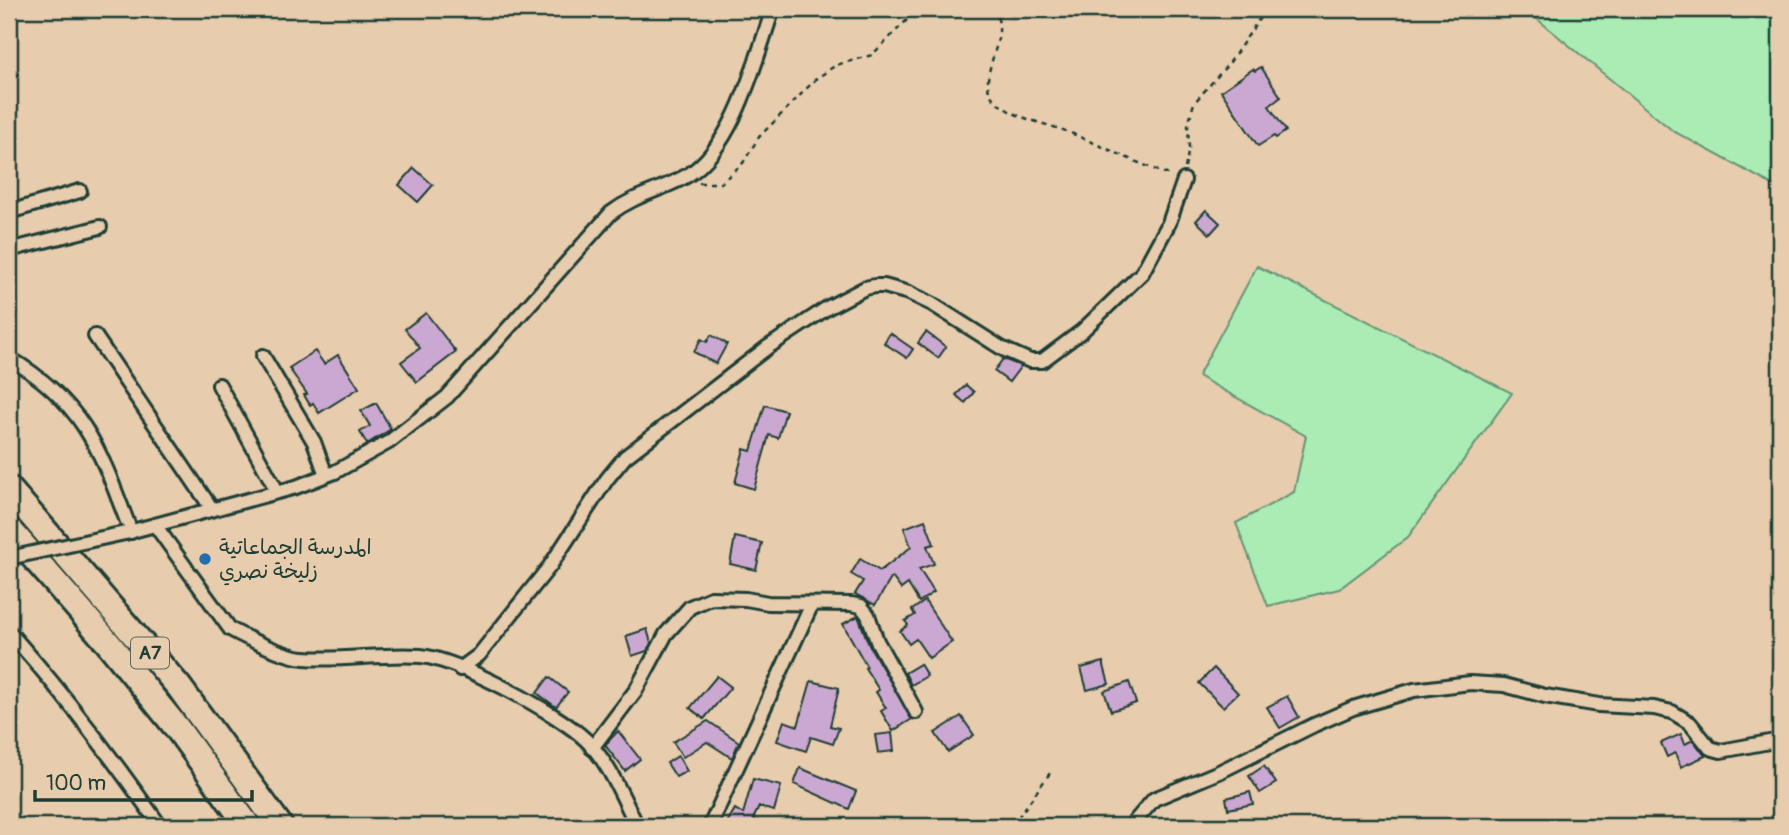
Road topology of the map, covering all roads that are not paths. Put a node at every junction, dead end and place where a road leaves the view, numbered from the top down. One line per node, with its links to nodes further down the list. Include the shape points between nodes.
1 (773, 9): 11 (street, via 754,69 710,157 686,176 628,200 611,213 447,397 389,442)
2 (1184, 180): 21 (street, via 1170,223 1142,273 1082,331 1042,361 1030,361 1003,349 932,304 884,286 865,288 838,302 768,347 625,457 542,576 479,655)
3 (80, 191): 4 (street)
4 (9, 212)
5 (100, 227): 6 (street)
6 (9, 250)
7 (96, 336): 14 (street)
8 (263, 356): 11 (street, via 314,442)
9 (9, 358): 17 (street, via 58,395 84,423)
10 (219, 386): 13 (street)
11 (326, 475): 13 (street)
12 (9, 489): 27 (highway, A7, via 179,687)
13 (277, 491): 14 (street)
14 (212, 509): 15 (street)
15 (155, 526): 17 (street); 21 (street, via 230,629 245,637 301,658 422,656)
16 (9, 528): 26 (highway, A7, via 177,728)
17 (128, 533): 18 (street, bridge)
18 (9, 558)
19 (812, 604): 22 (street, via 851,604 865,609); 24 (street, via 711,598 690,607 666,634 636,690); 29 (street)
20 (9, 632): 25 (street, via 114,759)
21 (460, 669): 24 (street, via 525,698)
22 (916, 712)
23 (1780, 740): 30 (street, via 1721,751 1710,748 1689,723 1672,712 1654,708 1545,696 1504,685 1470,683 1414,690 1314,724 1154,799)
24 (592, 748): 28 (street)
25 (160, 826)
26 (248, 826)
27 (281, 826)
28 (637, 826)
29 (710, 826)
30 (1132, 826)

